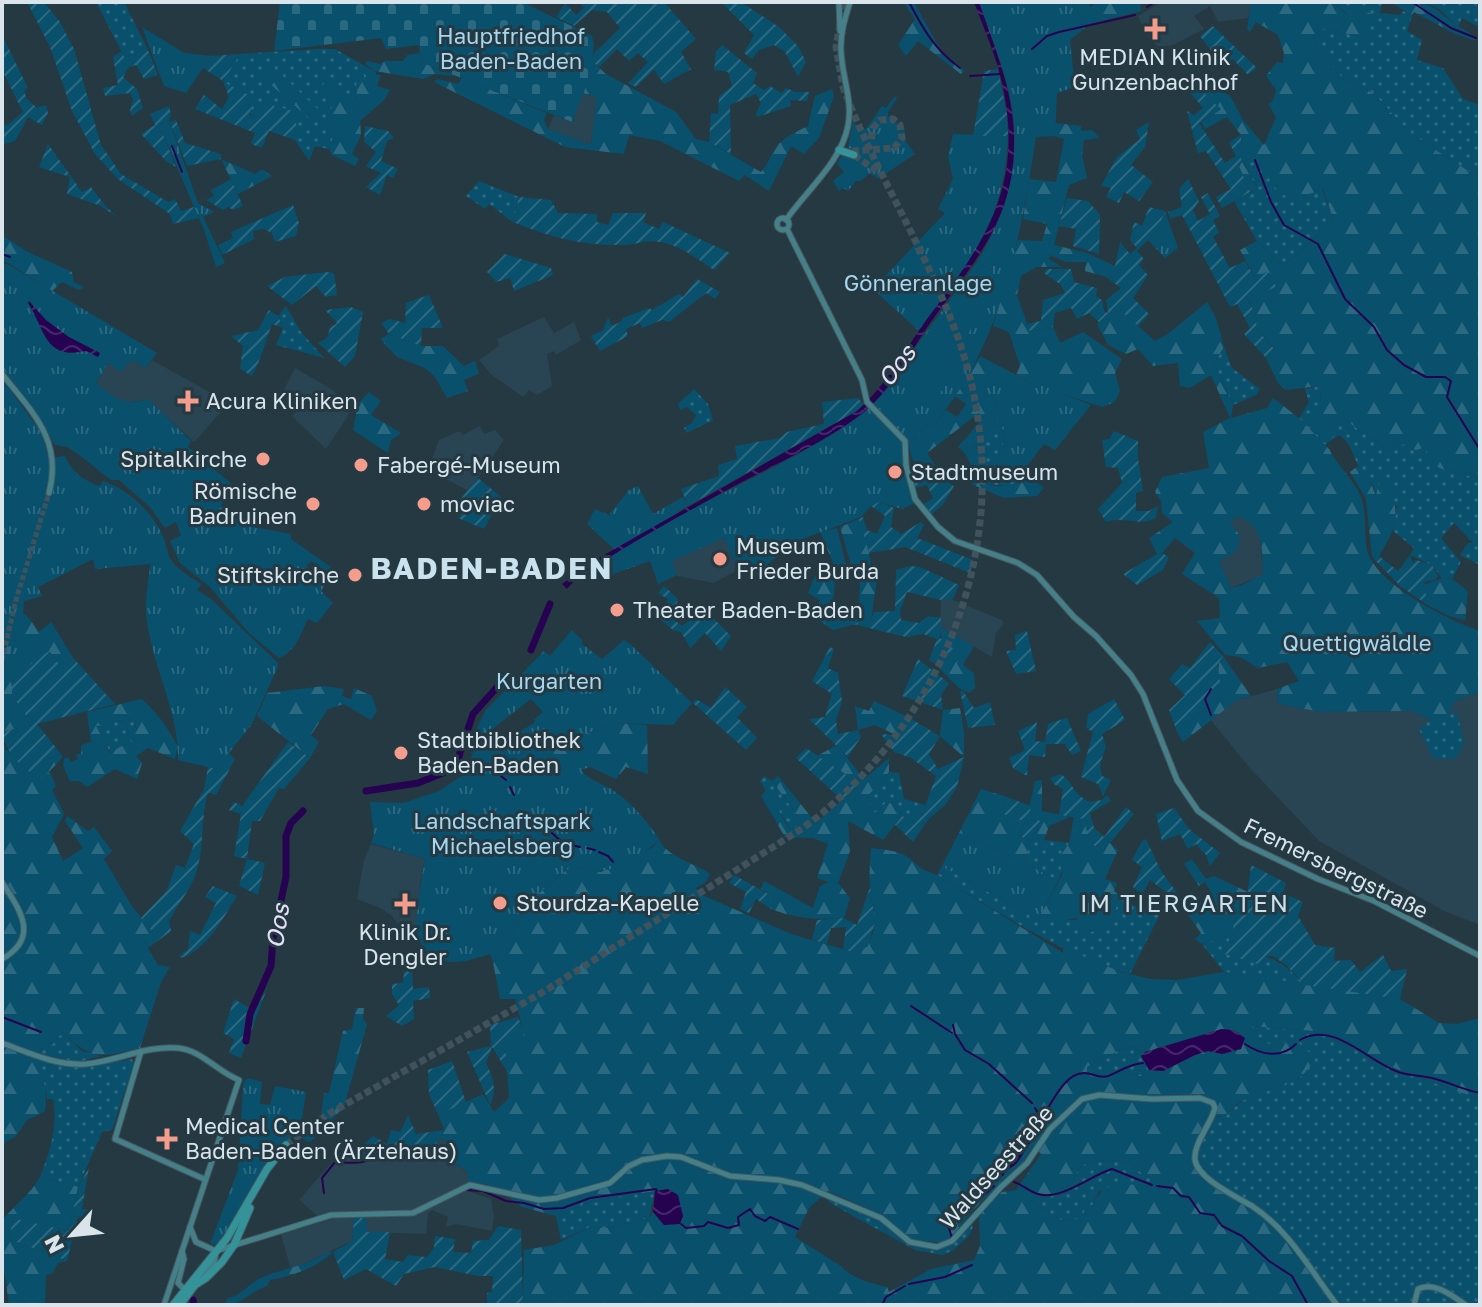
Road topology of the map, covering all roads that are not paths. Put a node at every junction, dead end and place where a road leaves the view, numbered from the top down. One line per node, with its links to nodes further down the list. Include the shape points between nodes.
1 (839, 2): 3 (main road)
2 (850, 2): 3 (main road)
3 (841, 36): 4 (main road, via 850,104)
4 (840, 148): 5 (main road); 6 (main road)
5 (853, 153)
6 (786, 220): 7 (main road); 7 (main road, via 777,225)
7 (787, 229): 11 (main road, Fremersbergstraße, via 869,404 905,441 915,499 955,541 1032,570 1131,675 1177,780 1198,811 1241,842 1374,901)
8 (2, 374): 9 (main road, via 48,438 54,467)
9 (49, 493)
10 (2, 882): 12 (main road, via 24,923 22,937)
11 (1480, 956)
12 (2, 959)
13 (2, 1043): 14 (main road, via 72,1064)
14 (141, 1051): 16 (main road, via 115,1139); 16 (main road, via 178,1048 239,1080)
15 (286, 1145): 17 (main road)
16 (204, 1179): 18 (main road)
17 (254, 1194): 20 (main road); 22 (main road)
18 (191, 1222): 19 (main road); 21 (main road)
19 (198, 1244): 21 (main road); 22 (main road)
20 (234, 1245): 22 (main road, Waldseestraße); 23 (main road); 28 (main road, Waldseestraße, via 331,1215 413,1213 470,1185 533,1199 557,1198 610,1183 642,1160 675,1156 730,1176 802,1185 881,1218 910,1242 943,1246 1027,1163 1050,1129 1082,1099 1200,1098 1215,1105 1195,1153 1197,1167 1283,1231)
21 (182, 1250): 24 (main road, via 178,1283); 25 (main road)
22 (216, 1251): 23 (main road, via 214,1263); 24 (main road)
23 (195, 1285): 24 (main road)
24 (186, 1291): 26 (main road); 27 (main road)
25 (164, 1305)
26 (173, 1305)
27 (180, 1305)
28 (1337, 1305)
29 (1414, 1305): 30 (main road, via 1416,1292 1428,1286)
30 (1466, 1305)

